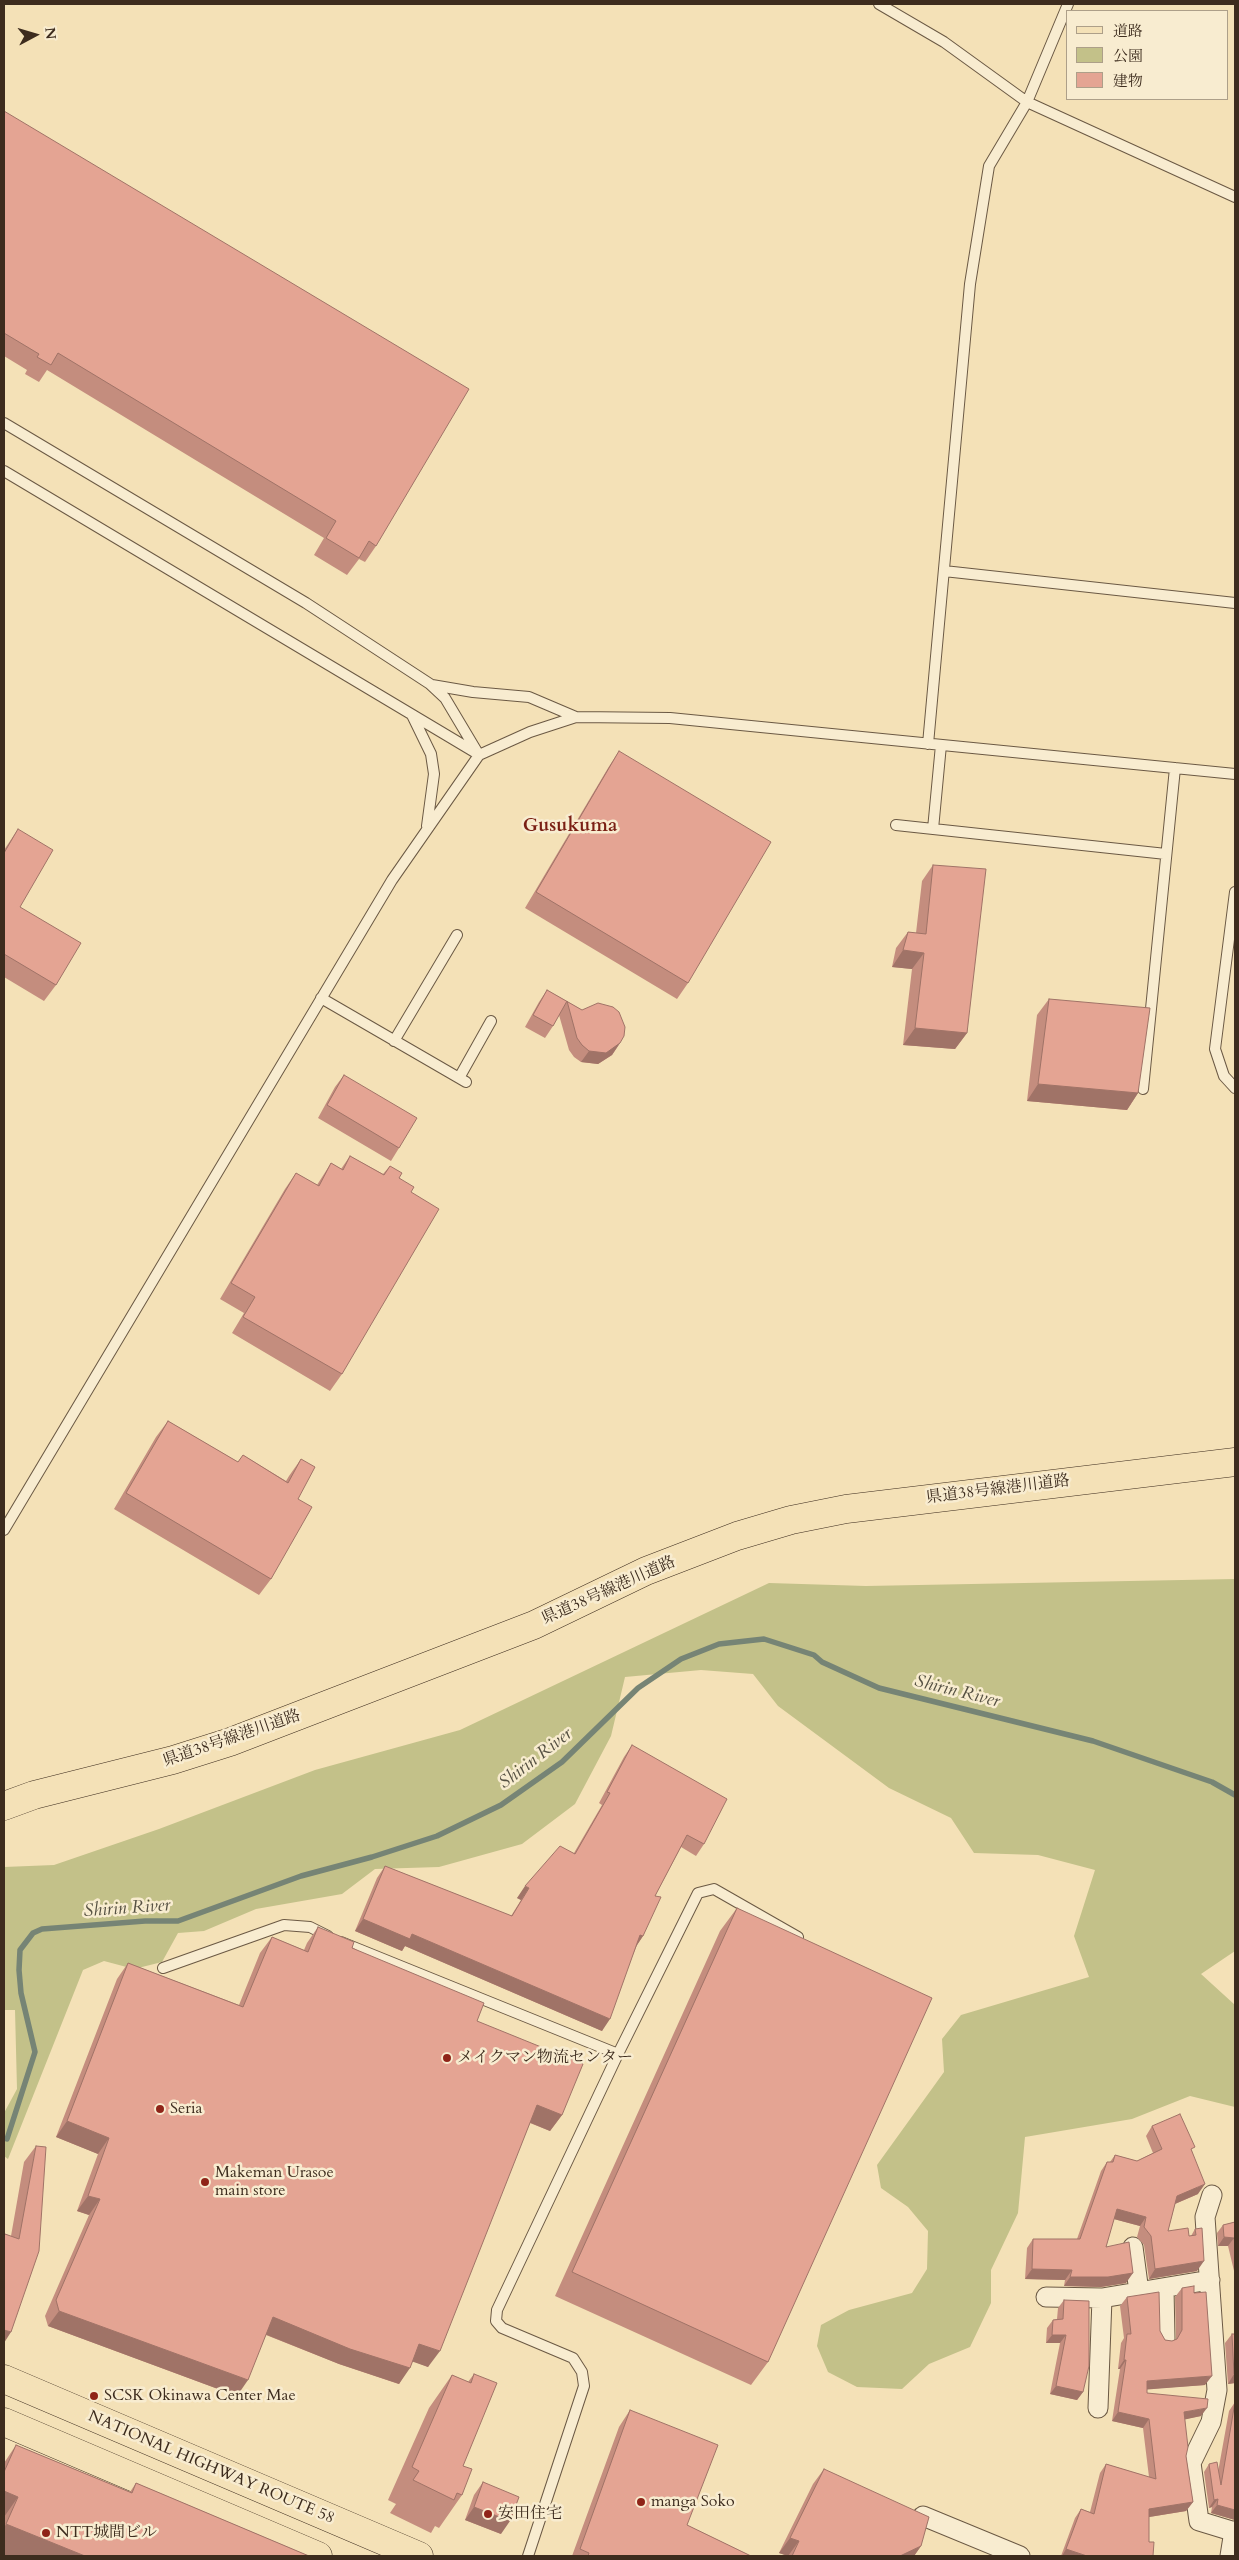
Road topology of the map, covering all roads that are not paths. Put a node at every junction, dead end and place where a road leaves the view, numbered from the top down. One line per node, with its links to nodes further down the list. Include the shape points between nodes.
1 (879, 4): 3 (lane, via 944,42)
2 (1068, 4): 3 (lane)
3 (1027, 102): 4 (lane); 7 (lane, via 989,166 970,284)
4 (1235, 197)
5 (4, 423): 9 (lane, via 306,603)
6 (4, 472): 10 (lane)
7 (944, 571): 8 (lane); 12 (lane)
8 (1235, 603)
9 (430, 684): 11 (lane, via 529,697); 14 (lane, via 445,698)
10 (412, 714): 14 (lane); 18 (lane, via 431,754 434,774)
11 (576, 717): 12 (lane, via 670,718); 14 (lane, via 530,732)
12 (928, 744): 13 (lane)
13 (941, 745): 15 (lane); 19 (lane)
14 (479, 755): 18 (lane)
15 (1175, 768): 16 (lane); 20 (lane)
16 (1235, 774)
17 (896, 825): 19 (lane)
18 (427, 829): 23 (lane, via 392,880)
19 (933, 829): 20 (lane)
20 (1166, 854): 27 (lane)
21 (1235, 892): 26 (lane, via 1215,1049 1224,1076)
22 (457, 935): 25 (lane)
23 (321, 998): 25 (lane); 29 (lane)
24 (491, 1021): 25 (lane, via 462,1080)
25 (394, 1040)
26 (1235, 1088)
27 (1143, 1089)
28 (1235, 1462): 30 (main road, 県道38号線港川道路, via 846,1509 791,1520 737,1536 646,1571 534,1625 238,1739)
29 (4, 1530)
30 (4, 1806)
31 (811, 1944): 33 (lane, via 714,1890 698,1893)
32 (162, 1968): 33 (lane, via 284,1925 310,1927)
33 (618, 2054): 49 (lane, via 497,2310 496,2321 502,2328 573,2358 582,2372 584,2386)
34 (1212, 2195): 36 (street, via 1205,2217)
35 (1133, 2247): 38 (street)
36 (1210, 2280): 37 (street); 46 (street, via 1216,2390 1211,2422 1191,2463 1199,2521)
37 (1164, 2288): 38 (street); 41 (street)
38 (1139, 2292): 40 (street)
39 (1046, 2297): 40 (street)
40 (1102, 2298): 43 (street)
41 (1165, 2339)
42 (4, 2379): 48 (main road, NATIONAL HIGHWAY ROUTE 58)
43 (1098, 2408)
44 (4, 2422): 47 (main road)
45 (918, 2515): 50 (street)
46 (1234, 2531): 51 (street)
47 (318, 2556)
48 (419, 2556)
49 (528, 2556)
50 (1020, 2556)
51 (1230, 2556)

